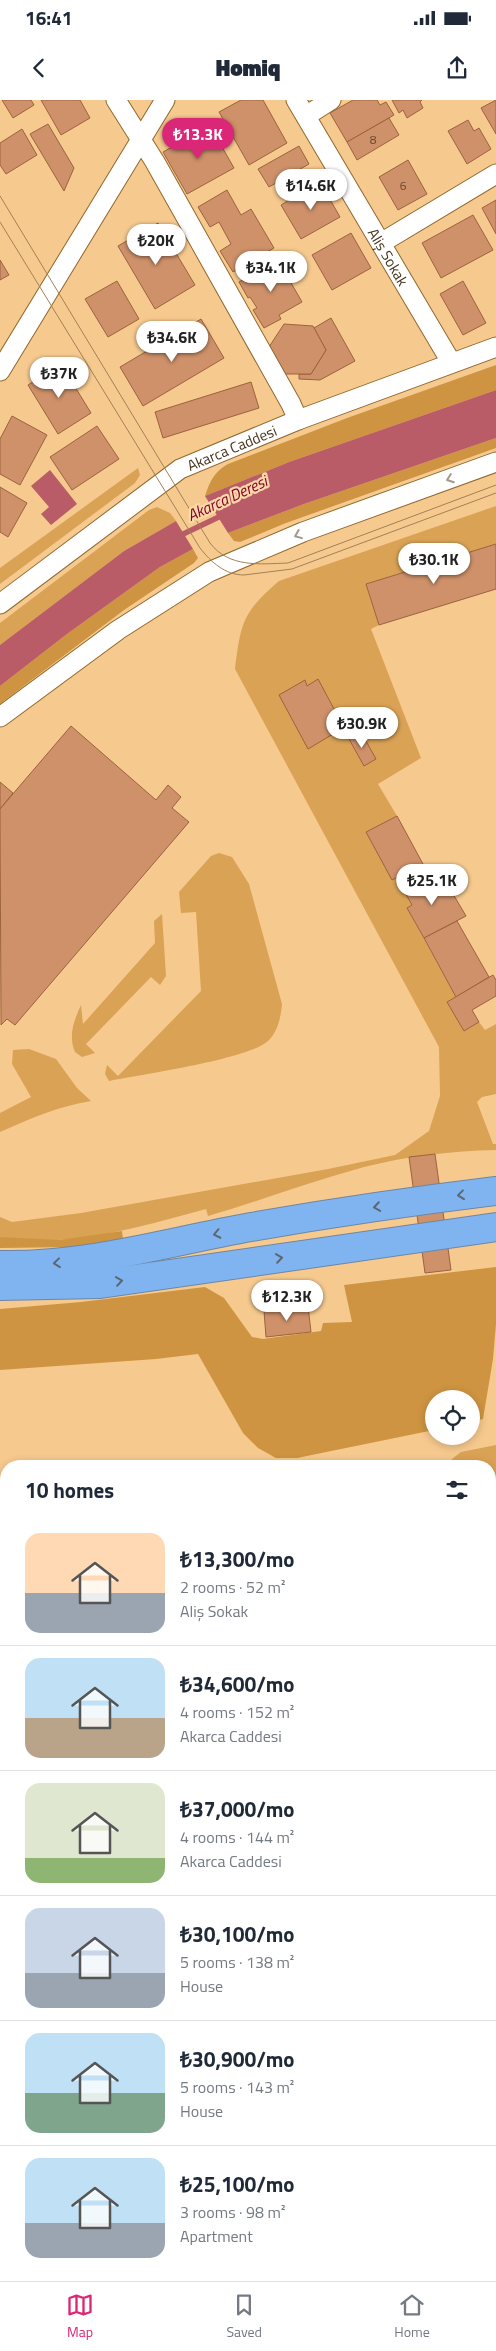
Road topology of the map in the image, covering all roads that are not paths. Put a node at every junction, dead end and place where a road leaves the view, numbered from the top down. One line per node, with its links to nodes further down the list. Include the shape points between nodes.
1 (116, 100): 5 (street)
2 (165, 100): 5 (street)
3 (331, 100): 4 (street)
4 (301, 108): 7 (street, Aliş Sokak)
5 (142, 142): 10 (street); 11 (street)
6 (496, 174): 7 (street)
7 (381, 243): 9 (street, Aliş Sokak)
8 (496, 346): 9 (street, Akarca Caddesi)
9 (452, 362): 11 (street, Akarca Caddesi)
10 (0, 371)
11 (298, 420): 13 (street, Akarca Caddesi, via 180,469)
12 (496, 462): 14 (street, one-way to 14, via 303,532 215,569 118,630)
13 (0, 604)
14 (0, 717)
15 (496, 1191): 17 (highway, one-way to 17, via 251,1227 99,1258)
16 (496, 1227): 18 (highway, one-way to 16, via 100,1284)
17 (0, 1265)
18 (0, 1286)

